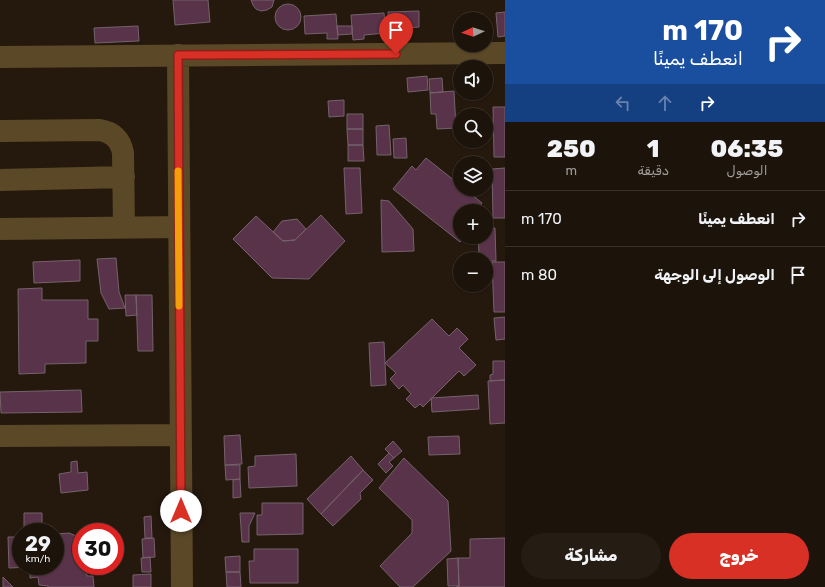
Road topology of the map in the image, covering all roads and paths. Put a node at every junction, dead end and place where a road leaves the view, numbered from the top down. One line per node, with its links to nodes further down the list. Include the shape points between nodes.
1 (505, 53): 2 (street)
2 (178, 55): 3 (street); 7 (street)
3 (0, 56)
4 (0, 131): 5 (street, via 91,130 111,133 122,147)
5 (124, 177): 6 (street); 8 (street)
6 (0, 180)
7 (179, 226): 8 (street); 10 (street)
8 (124, 227): 9 (street)
9 (0, 229)
10 (180, 435): 11 (street); 12 (street)
11 (0, 436)
12 (182, 587)

